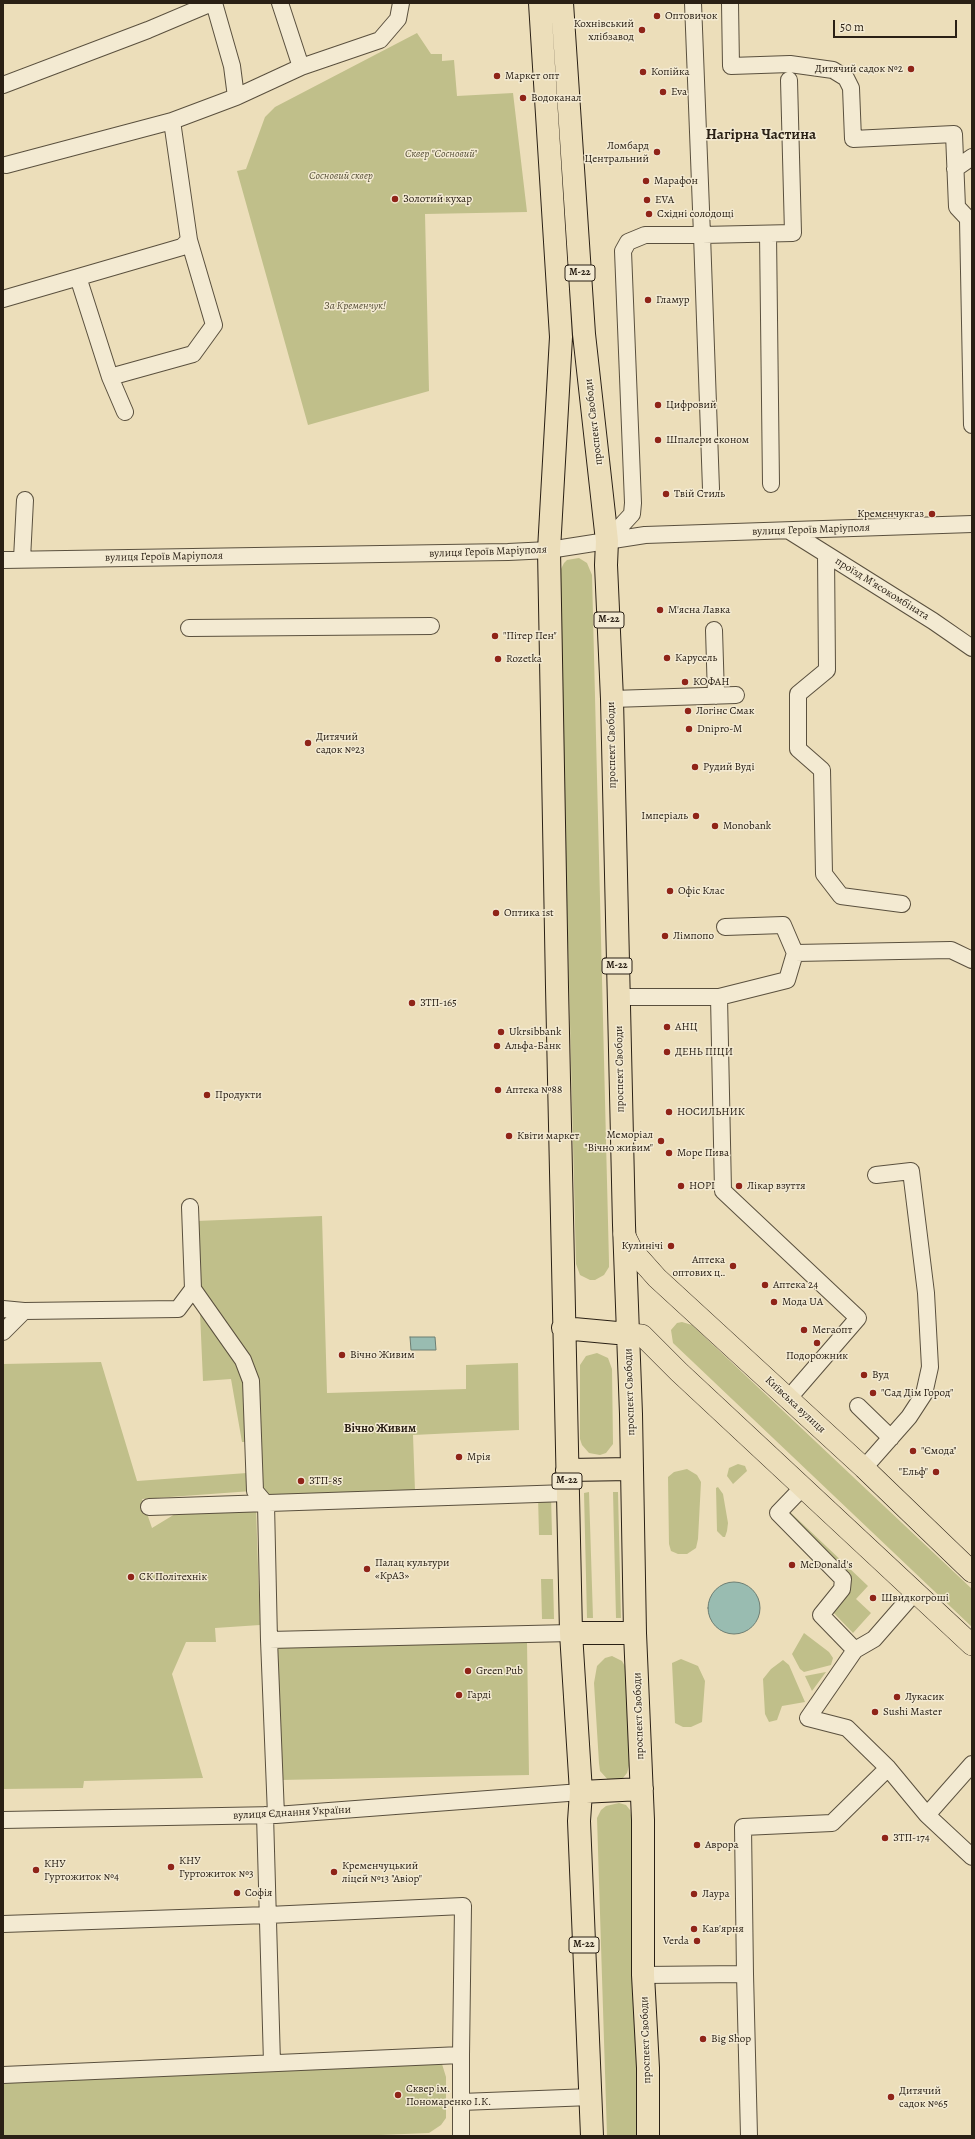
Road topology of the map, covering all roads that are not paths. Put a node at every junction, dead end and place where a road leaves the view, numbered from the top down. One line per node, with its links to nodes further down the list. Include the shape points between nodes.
1 (213, 3): 8 (street); 12 (street, via 232,66)
2 (280, 3): 9 (street)
3 (400, 3): 9 (street, via 398,19 380,40)
4 (540, 3): 35 (highway, М-22, via 561,337)
5 (562, 3): 34 (highway, проспект Свободи / М-22, via 584,334)
6 (693, 3): 19 (street)
7 (730, 3): 16 (street, via 731,66 790,64 833,70 846,78 851,88 853,139 954,134)
8 (188, 6): 11 (street, via 148,30)
9 (301, 67): 12 (street)
10 (789, 80): 18 (street, via 793,233)
11 (3, 85)
12 (236, 97): 13 (street)
13 (172, 121): 15 (street); 20 (street)
14 (972, 157): 16 (street)
15 (6, 165)
16 (955, 169): 17 (street, via 957,207)
17 (970, 222): 24 (street)
18 (768, 234): 19 (street); 27 (street)
19 (702, 235): 28 (street); 30 (street, via 645,235 628,242 623,251)
20 (189, 240): 21 (street, via 182,247); 23 (street, via 214,325 193,354)
21 (78, 277): 22 (street); 23 (street)
22 (3, 299)
23 (110, 377): 25 (street)
24 (972, 397): 26 (street)
25 (125, 412)
26 (972, 425)
27 (771, 484)
28 (711, 489)
29 (25, 500): 37 (street)
30 (632, 514): 33 (street); 34 (street)
31 (972, 524): 32 (street, вулиця Героїв Маріуполя)
32 (791, 532): 33 (street, вулиця Героїв Маріуполя); 36 (street, проїзд Мʼясокомбіната)
33 (645, 535): 34 (street, вулиця Героїв Маріуполя)
34 (607, 541): 35 (street, вулиця Героїв Маріуполя); 45 (highway, проспект Свободи / М-22)
35 (549, 550): 37 (street, вулиця Героїв Маріуполя); 58 (highway, М-22)
36 (826, 554): 42 (street, проїзд Мʼясокомбіната); 46 (street, via 827,670 798,694 798,749 822,770 824,874 841,896)
37 (22, 559): 38 (street, вулиця Героїв Маріуполя)
38 (3, 560)
39 (431, 626): 40 (street)
40 (189, 628)
41 (714, 630): 44 (street)
42 (972, 648)
43 (736, 695): 44 (street)
44 (716, 696): 45 (street)
45 (612, 699): 50 (highway, проспект Свободи / М-22)
46 (902, 904)
47 (724, 927): 48 (street, via 783,925)
48 (795, 953): 49 (street, via 951,950); 51 (street, via 787,980)
49 (972, 960)
50 (618, 997): 51 (street); 54 (highway, проспект Свободи / М-22)
51 (719, 997): 61 (street, via 723,1191 858,1318)
52 (876, 1175): 63 (street, via 911,1171 926,1293 930,1367 924,1394)
53 (190, 1207): 55 (street)
54 (624, 1234): 60 (highway, проспект Свободи / М-22); 61 (main road, Київська вулиця, via 632,1250 657,1278)
55 (193, 1289): 57 (street, via 178,1309); 69 (street, via 243,1360 251,1381 255,1491)
56 (3, 1309): 57 (street)
57 (24, 1312): 59 (street)
58 (563, 1328): 60 (highway); 66 (highway, М-22)
59 (3, 1332)
60 (628, 1334): 65 (highway, проспект Свободи / М-22); 67 (main road, via 642,1335)
61 (788, 1399): 64 (main road, Київська вулиця)
62 (858, 1406): 63 (street)
63 (891, 1438): 64 (street)
64 (864, 1468): 71 (main road, Київська вулиця)
65 (632, 1469): 66 (highway); 74 (highway, проспект Свободи / М-22)
66 (567, 1470): 68 (highway, М-22)
67 (802, 1487): 72 (main road); 77 (street, via 778,1513 843,1580 842,1589 821,1614)
68 (567, 1494): 69 (street); 73 (highway, М-22)
69 (266, 1504): 70 (street); 75 (street)
70 (149, 1507)
71 (972, 1572)
72 (915, 1592): 76 (main road); 77 (street, via 874,1639)
73 (571, 1633): 74 (highway); 75 (street); 81 (highway, М-22)
74 (635, 1633): 80 (highway, проспект Свободи / М-22)
75 (269, 1640): 82 (street)
76 (972, 1645)
77 (855, 1650): 79 (street, via 808,1718 847,1728)
78 (972, 1764): 83 (street)
79 (888, 1768): 83 (street); 88 (street, via 832,1823 743,1827)
80 (642, 1789): 81 (highway); 89 (highway, проспект Свободи / М-22)
81 (581, 1792): 82 (street, вулиця Єднання України); 93 (highway, М-22, via 579,1821)
82 (271, 1815): 84 (street, вулиця Єднання України); 86 (street)
83 (927, 1815): 85 (street)
84 (3, 1820)
85 (972, 1857)
86 (268, 1915): 87 (street); 90 (street, via 463,1906); 91 (street)
87 (3, 1924)
88 (745, 1974): 89 (street); 98 (street)
89 (643, 1975): 97 (highway, проспект Свободи / М-22, via 648,2068)
90 (461, 2055): 91 (street); 94 (street)
91 (272, 2063): 92 (street)
92 (3, 2075)
93 (591, 2097): 94 (street); 96 (highway, М-22)
94 (461, 2102): 95 (street)
95 (461, 2136)
96 (592, 2136)
97 (648, 2136)
98 (749, 2136)

